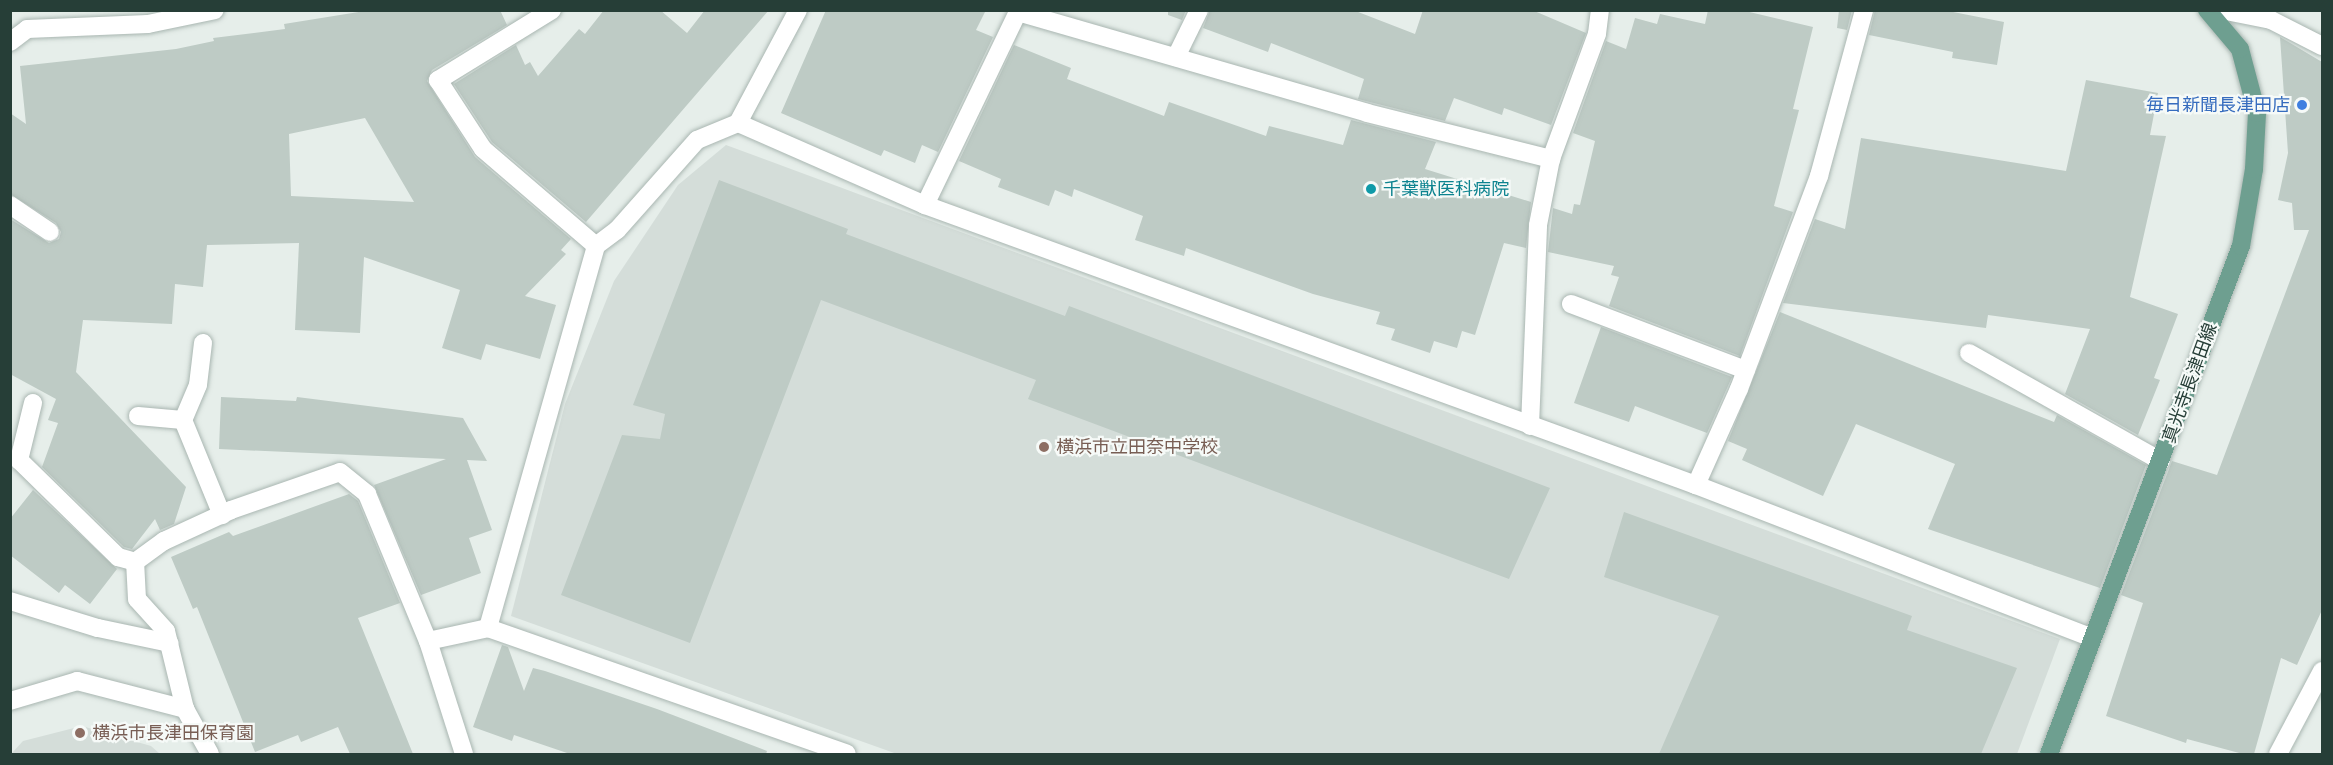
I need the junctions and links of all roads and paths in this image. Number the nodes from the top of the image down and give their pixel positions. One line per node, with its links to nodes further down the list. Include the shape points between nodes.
1 (215, 10): 9 (street, via 148,24 27,29)
2 (552, 10): 17 (street, via 438,80 483,149)
3 (798, 10): 12 (street)
4 (1199, 10): 11 (street)
5 (1600, 10): 13 (street, via 1596,34)
6 (1864, 10): 21 (street, via 1819,176)
7 (2207, 10): 26 (main road, 真光寺長津田線, via 2240,49 2257,113 2254,169 2241,246)
8 (2221, 10): 10 (street, via 2271,20)
9 (10, 42)
10 (2322, 46)
11 (1176, 57): 13 (street, via 1367,113); 15 (street, via 1127,47 1018,12)
12 (738, 123): 15 (street); 17 (street, via 697,140 617,230)
13 (1551, 159): 25 (street, via 1538,225)
14 (10, 205): 16 (street)
15 (926, 205): 25 (street)
16 (50, 232)
17 (596, 246): 31 (street)
18 (1571, 304): 21 (street)
19 (203, 342): 24 (street, via 198,385)
20 (1969, 353): 26 (street)
21 (1746, 370): 27 (street)
22 (33, 403): 29 (street, via 19,460 118,557)
23 (138, 416): 24 (street)
24 (183, 420): 28 (street)
25 (1530, 426): 27 (street)
26 (2162, 460): 32 (main road, 真光寺長津田線)
27 (1696, 485): 32 (street)
28 (222, 515): 29 (street, via 164,541); 33 (street, via 340,472 367,494)
29 (135, 562): 34 (street, via 137,599 166,631)
30 (10, 601): 34 (street, via 98,628)
31 (488, 628): 33 (street); 40 (street)
32 (2092, 638): 41 (main road, 真光寺長津田線)
33 (428, 641): 39 (street)
34 (169, 643): 37 (street)
35 (2322, 670): 42 (street)
36 (10, 701): 37 (street, via 77,681)
37 (185, 709): 38 (street)
38 (210, 754)
39 (464, 754)
40 (847, 754)
41 (2049, 754)
42 (2278, 754)

